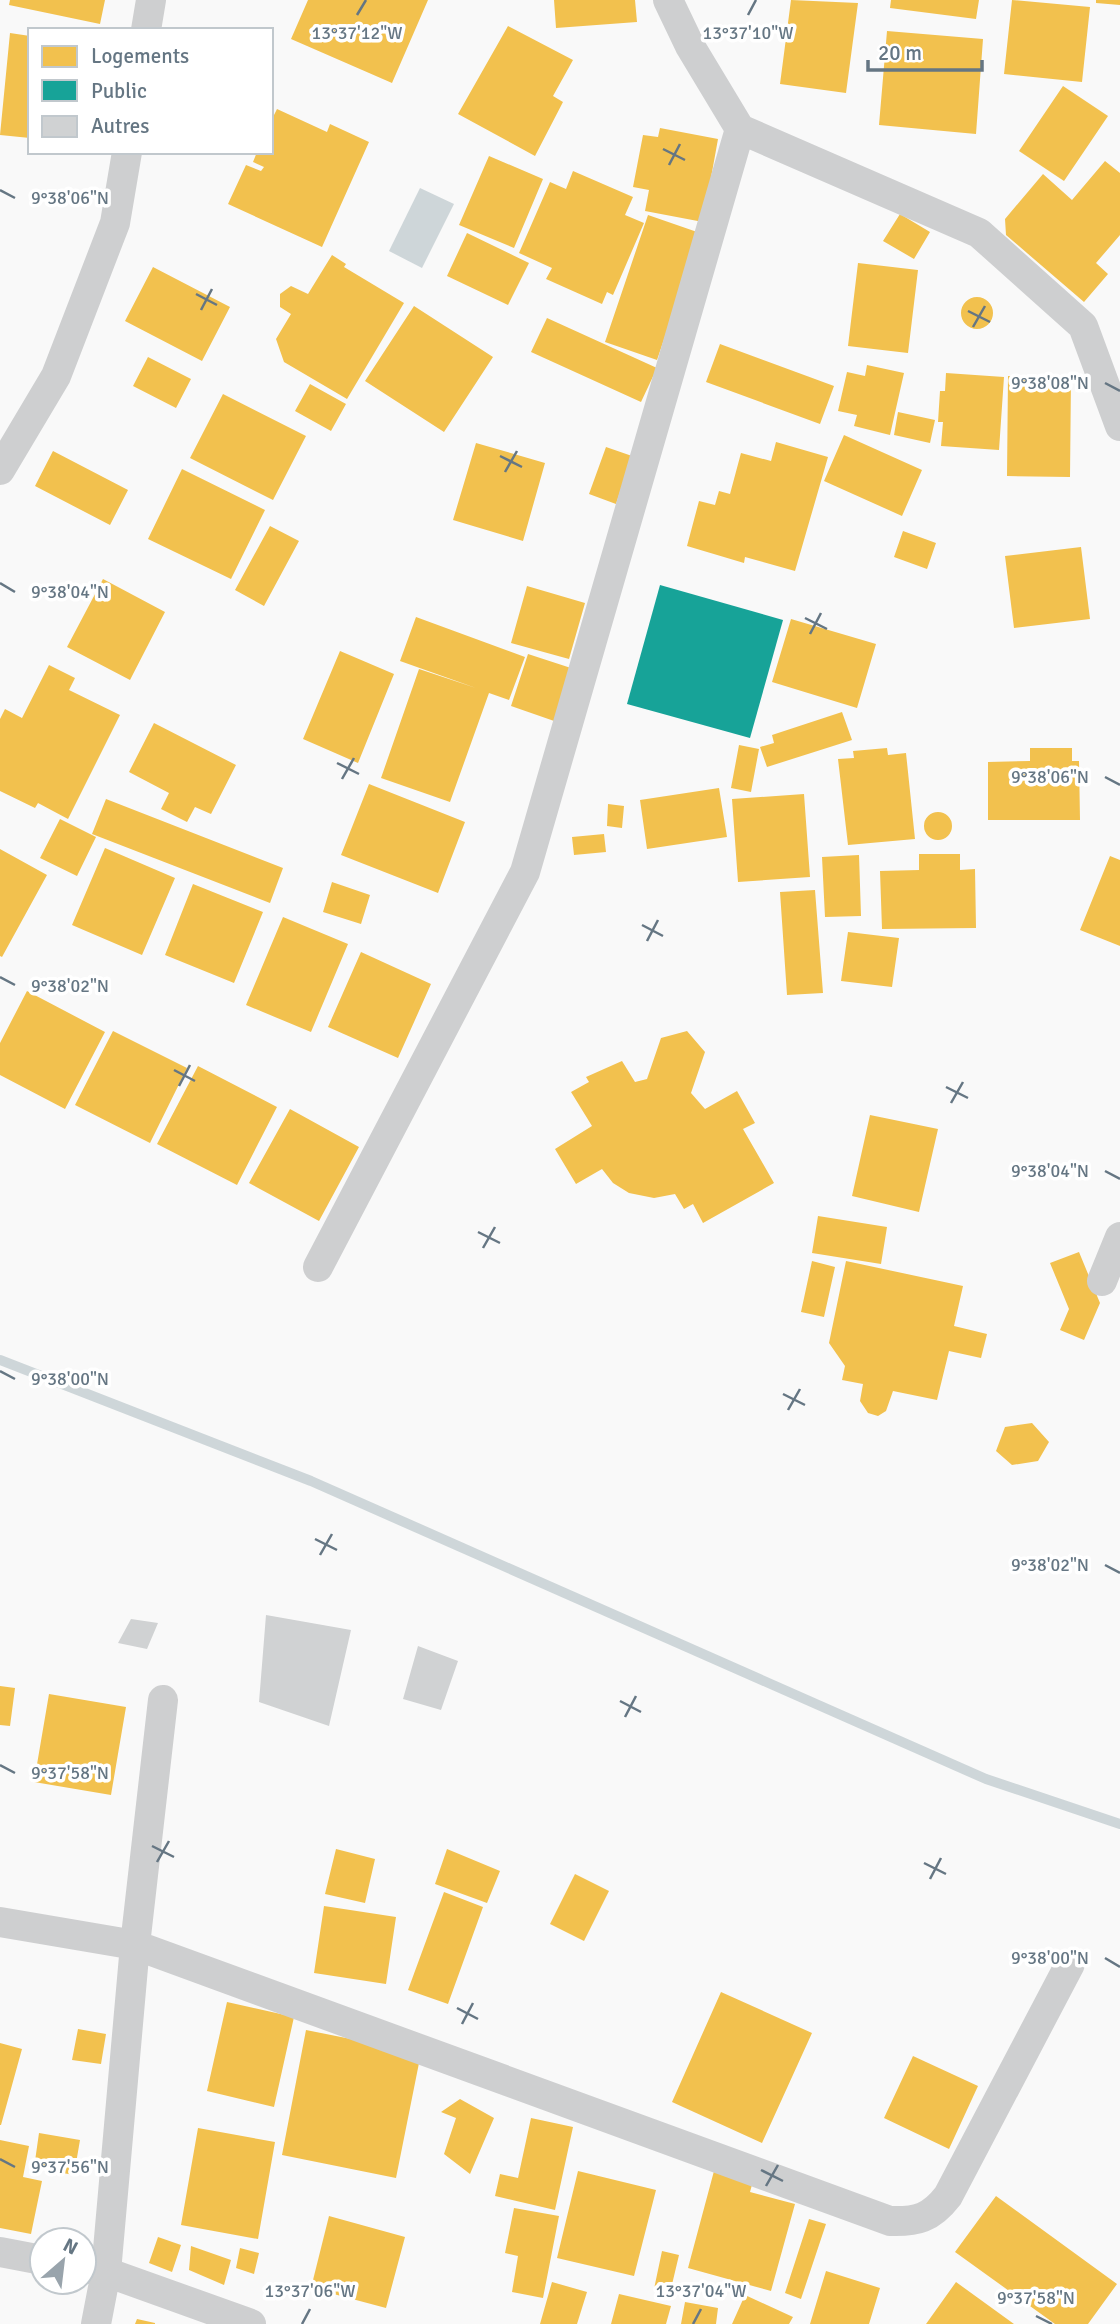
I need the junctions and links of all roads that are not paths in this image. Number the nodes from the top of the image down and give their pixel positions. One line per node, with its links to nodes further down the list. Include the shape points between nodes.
1 (151, 0): 3 (street)
2 (668, 0): 4 (street)
3 (146, 28)
4 (740, 129): 6 (street, via 979,233 1083,327); 9 (street, via 525,872)
5 (127, 154): 7 (street, via 115,223 56,376)
6 (1120, 426)
7 (0, 470)
8 (1120, 1237): 10 (street)
9 (317, 1266)
10 (1102, 1282)
11 (163, 1700): 13 (street)
12 (0, 1922): 13 (street)
13 (135, 1945): 14 (street, via 890,2221 915,2222 935,2212 948,2196); 15 (street)
14 (1070, 1964)
15 (98, 2246)
16 (0, 2252): 17 (street)
17 (28, 2257)
18 (98, 2271): 21 (street)
19 (95, 2296): 20 (street)
20 (96, 2324)
21 (251, 2324)

